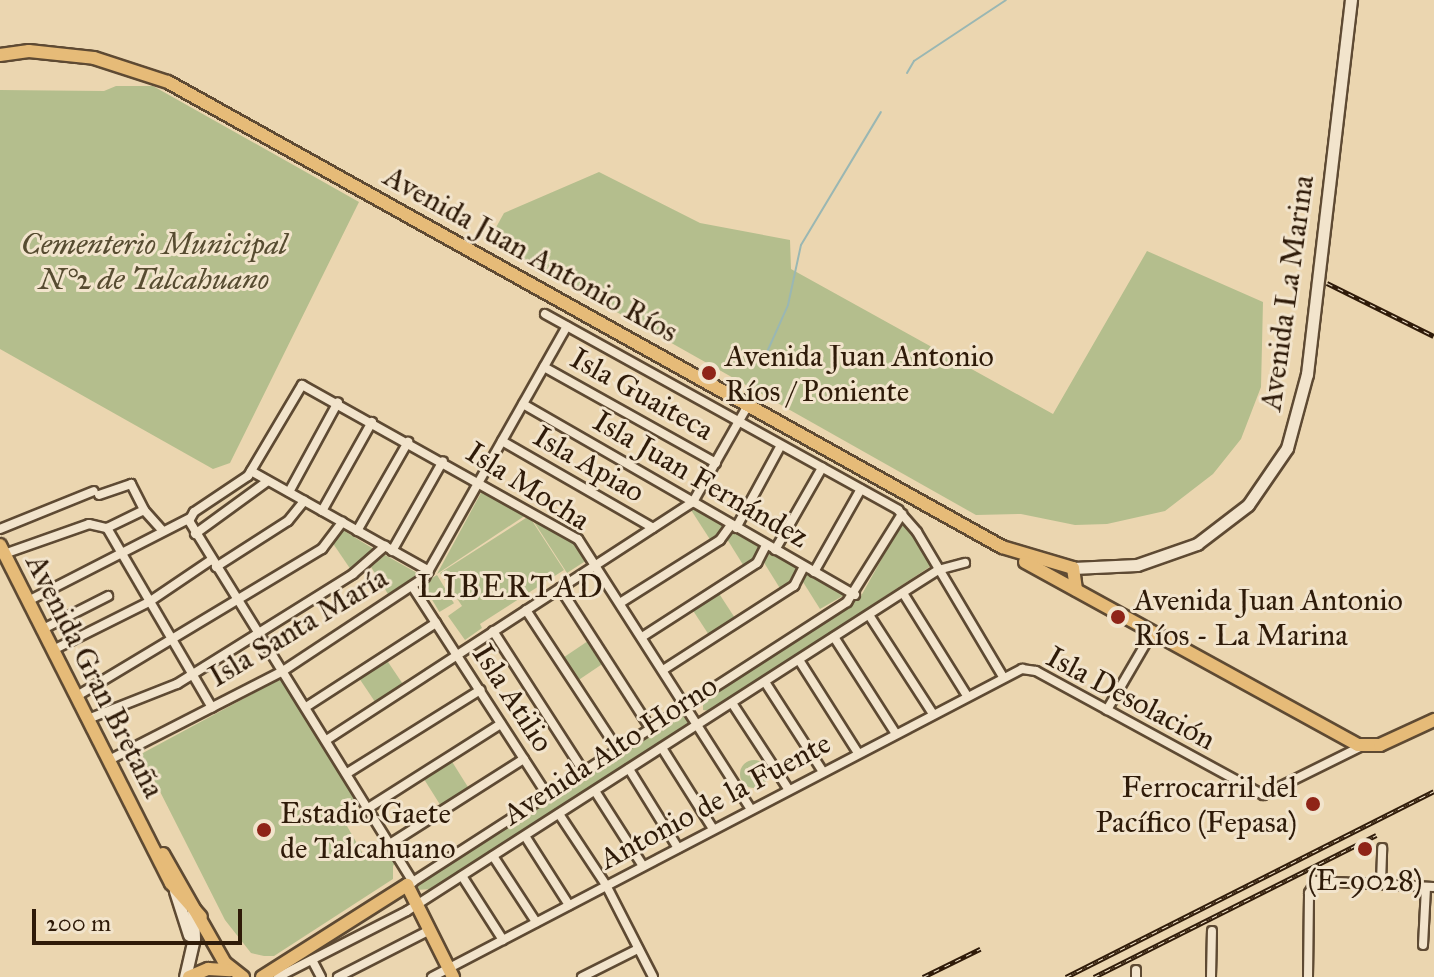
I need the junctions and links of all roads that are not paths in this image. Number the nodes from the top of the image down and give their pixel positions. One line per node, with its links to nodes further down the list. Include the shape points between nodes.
1 (1351, 0): 48 (main road, Avenida La Marina, via 1307,374 1287,448 1248,505 1197,544 1137,565)
2 (0, 55): 3 (main road, Avenida Juan Antonio Ríos, via 29,51)
3 (66, 56): 4 (main road, Avenida Juan Antonio Ríos); 10 (main road, Avenida Juan Antonio Ríos, via 121,63 179,88)
4 (0, 62)
5 (545, 314): 6 (street)
6 (567, 326): 7 (street, Isla Santa María); 12 (street)
7 (544, 367): 9 (street, Isla Santa María); 17 (street, Isla Guaiteca)
8 (338, 402): 11 (street, Isla Mocha); 19 (street, Isla Mocha, via 302,385); 23 (street)
9 (523, 404): 13 (street, Isla Santa María); 25 (street, Isla Juan Fernández)
10 (748, 405): 12 (street); 39 (main road, Avenida Juan Antonio Ríos)
11 (372, 422): 14 (street, Isla Mocha); 27 (street)
12 (739, 422): 15 (street); 17 (street)
13 (502, 441): 21 (street, Isla Santa María); 33 (street, Isla Apiao)
14 (408, 442): 16 (street, Isla Mocha); 36 (street)
15 (781, 445): 18 (street); 31 (street)
16 (443, 461): 21 (street, Isla Mocha); 40 (street)
17 (716, 463): 25 (street)
18 (822, 468): 22 (street); 42 (street)
19 (251, 471): 20 (street); 29 (street)
20 (268, 481): 23 (street); 37 (street)
21 (479, 482): 46 (street, Isla Mocha, via 573,534); 50 (street, Isla Santa María)
22 (861, 489): 28 (street); 51 (street)
23 (289, 492): 24 (street)
24 (304, 501): 27 (street); 45 (street, via 288,521)
25 (693, 502): 31 (street, Isla Juan Fernández); 33 (street)
26 (144, 510): 32 (street); 34 (street, via 130,484); 35 (street)
27 (322, 511): 30 (street)
28 (902, 514): 49 (street, Isla Desolación); 56 (street, Avenida Alto Horno)
29 (190, 518): 35 (street); 37 (street)
30 (342, 522): 36 (street); 59 (street, via 322,549)
31 (733, 526): 38 (street, Isla Juan Fernández); 61 (street, via 720,540)
32 (107, 528): 41 (street, via 89,524); 43 (street)
33 (653, 528): 46 (street)
34 (0, 529)
35 (163, 531): 43 (street)
36 (357, 531): 40 (street)
37 (195, 534): 45 (street)
38 (766, 545): 42 (street, Isla Juan Fernández); 69 (street, via 757,563)
39 (1002, 547): 48 (main road, Avenida La Marina); 54 (main road)
40 (389, 548): 50 (street); 68 (street)
41 (2, 549): 58 (main road, Avenida Gran Bretaña)
42 (775, 550): 47 (street, Isla Juan Fernández)
43 (121, 553): 58 (street); 60 (street)
44 (965, 563): 49 (street, Avenida Alto Horno)
45 (214, 564): 59 (street); 60 (street)
46 (596, 564): 53 (street); 61 (street, Isla Mocha)
47 (804, 566): 51 (street, Isla Juan Fernández); 76 (street, via 793,587)
48 (1073, 568): 54 (main road)
49 (938, 570): 55 (street, Avenida Alto Horno); 79 (street, Isla Desolación)
50 (429, 571): 52 (street, Isla Santa María)
51 (814, 572): 56 (street, Isla Juan Fernández)
52 (412, 586): 64 (street, Isla Atilio); 77 (street, Isla Santa María)
53 (560, 588): 62 (street); 94 (street)
54 (1076, 590): 67 (main road)
55 (903, 593): 63 (street, Avenida Alto Horno); 83 (street)
56 (855, 595): 85 (street, Avenida Alto Horno)
57 (108, 596): 65 (street)
58 (28, 601): 65 (main road, Avenida Gran Bretaña)
59 (238, 601): 68 (street); 71 (street)
60 (149, 602): 71 (street); 72 (street)
61 (620, 603): 69 (street, Isla Mocha)
62 (526, 610): 66 (street); 99 (street)
63 (869, 615): 70 (street, Avenida Alto Horno); 89 (street)
64 (436, 623): 73 (street, Isla Atilio); 86 (street)
65 (43, 629): 72 (main road, Avenida Gran Bretaña)
66 (493, 631): 73 (street); 105 (street)
67 (1153, 631): 88 (street); 97 (main road)
68 (259, 634): 77 (street); 78 (street)
69 (642, 637): 76 (street, Isla Mocha)
70 (834, 637): 74 (street, Avenida Alto Horno); 95 (street)
71 (173, 642): 78 (street); 82 (street)
72 (53, 650): 82 (main road, Avenida Gran Bretaña)
73 (457, 655): 81 (street, Isla Atilio); 96 (street)
74 (799, 660): 80 (street, Avenida Alto Horno); 100 (street)
75 (1022, 669): 79 (street, Antonio de la Fuente); 88 (street, Isla Desolación, via 1036,671)
76 (663, 670): 85 (street, Isla Mocha)
77 (283, 671): 86 (street); 87 (street, Isla Santa María)
78 (192, 674): 87 (street); 90 (street, via 149,699)
79 (1003, 677): 83 (street, Antonio de la Fuente)
80 (765, 682): 84 (street, Avenida Alto Horno); 106 (street)
81 (480, 690): 92 (street, Isla Atilio); 104 (street)
82 (77, 696): 90 (main road, Avenida Gran Bretaña)
83 (967, 696): 89 (street, Antonio de la Fuente)
84 (732, 703): 93 (street, Avenida Alto Horno); 107 (street)
85 (686, 706): 93 (street, Isla Mocha); 94 (street, Avenida Alto Horno)
86 (306, 707): 96 (street)
87 (212, 708): 102 (street, Isla Santa María)
88 (1107, 710): 97 (street, Isla Desolación, via 1259,794 1269,795)
89 (933, 714): 95 (street, Antonio de la Fuente)
90 (88, 719): 102 (main road, Avenida Gran Bretaña)
91 (1434, 720): 97 (main road, via 1380,745)
92 (501, 724): 101 (street, Isla Atilio); 110 (street)
93 (697, 725): 98 (street, Avenida Alto Horno); 111 (street, Isla Mocha)
94 (651, 729): 99 (street, Avenida Alto Horno)
95 (896, 734): 100 (street, Antonio de la Fuente)
96 (328, 739): 104 (street)
97 (1362, 746)
98 (662, 748): 103 (street, Avenida Alto Horno); 113 (street)
99 (618, 750): 105 (street, Avenida Alto Horno)
100 (858, 753): 106 (street, Antonio de la Fuente)
101 (524, 759): 109 (street, Isla Atilio); 116 (street)
102 (109, 760): 114 (main road, Avenida Gran Bretaña)
103 (629, 769): 108 (street, Avenida Alto Horno); 117 (street)
104 (349, 772): 110 (street)
105 (584, 772): 109 (street, Avenida Alto Horno)
106 (823, 772): 107 (street, Antonio de la Fuente)
107 (789, 790): 111 (street, Antonio de la Fuente)
108 (595, 791): 112 (street, Avenida Alto Horno); 120 (street)
109 (547, 795): 124 (street, Avenida Alto Horno)
110 (370, 807): 116 (street)
111 (751, 809): 113 (street, Antonio de la Fuente)
112 (559, 814): 115 (street, Avenida Alto Horno); 125 (street)
113 (713, 829): 117 (street, Antonio de la Fuente)
114 (144, 830): 122 (main road, Avenida Gran Bretaña); 126 (main road, Avenida Gran Bretaña)
115 (525, 836): 119 (street, Avenida Alto Horno); 129 (street)
116 (393, 842): 124 (street)
117 (678, 848): 120 (street, Antonio de la Fuente)
118 (1382, 848): 123 (street)
119 (493, 856): 121 (street, Avenida Alto Horno); 132 (street)
120 (643, 866): 125 (street, Antonio de la Fuente)
121 (462, 876): 128 (street, Avenida Alto Horno); 135 (street)
122 (171, 883): 130 (main road); 138 (main road, Avenida Gran Bretaña, via 187,920)
123 (1381, 883): 127 (street); 151 (street, via 1326,878 1313,883)
124 (410, 884): 128 (main road); 142 (main road, Avenida Alto Horno)
125 (606, 885): 129 (street, Antonio de la Fuente); 137 (street)
126 (185, 886): 130 (main road, Avenida Gran Bretaña); 131 (main road, Avenida Gran Bretaña)
127 (1430, 887): 136 (street)
128 (417, 905): 133 (main road); 139 (street, Avenida Alto Horno)
129 (569, 905): 132 (street, Antonio de la Fuente)
130 (192, 906): 131 (main road, Avenida Gran Bretaña); 138 (main road, Avenida Gran Bretaña)
131 (201, 917): 140 (main road, Avenida Gran Bretaña)
132 (536, 922): 135 (street, Antonio de la Fuente)
133 (430, 930): 141 (main road); 146 (street)
134 (1212, 931): 150 (street)
135 (503, 940): 141 (street, Antonio de la Fuente)
136 (1423, 945)
137 (638, 949): 148 (street); 149 (street)
138 (190, 956): 143 (main road, Avenida Gran Bretaña)
139 (312, 960): 142 (street, Avenida Alto Horno); 145 (street)
140 (230, 970): 143 (main road, via 208,969); 144 (main road)
141 (451, 973): 147 (street, Antonio de la Fuente)
142 (271, 976)
143 (187, 977)
144 (243, 977)
145 (321, 977)
146 (338, 977)
147 (432, 977)
148 (582, 977)
149 (653, 977)
150 (1211, 977)
151 (1308, 977)

